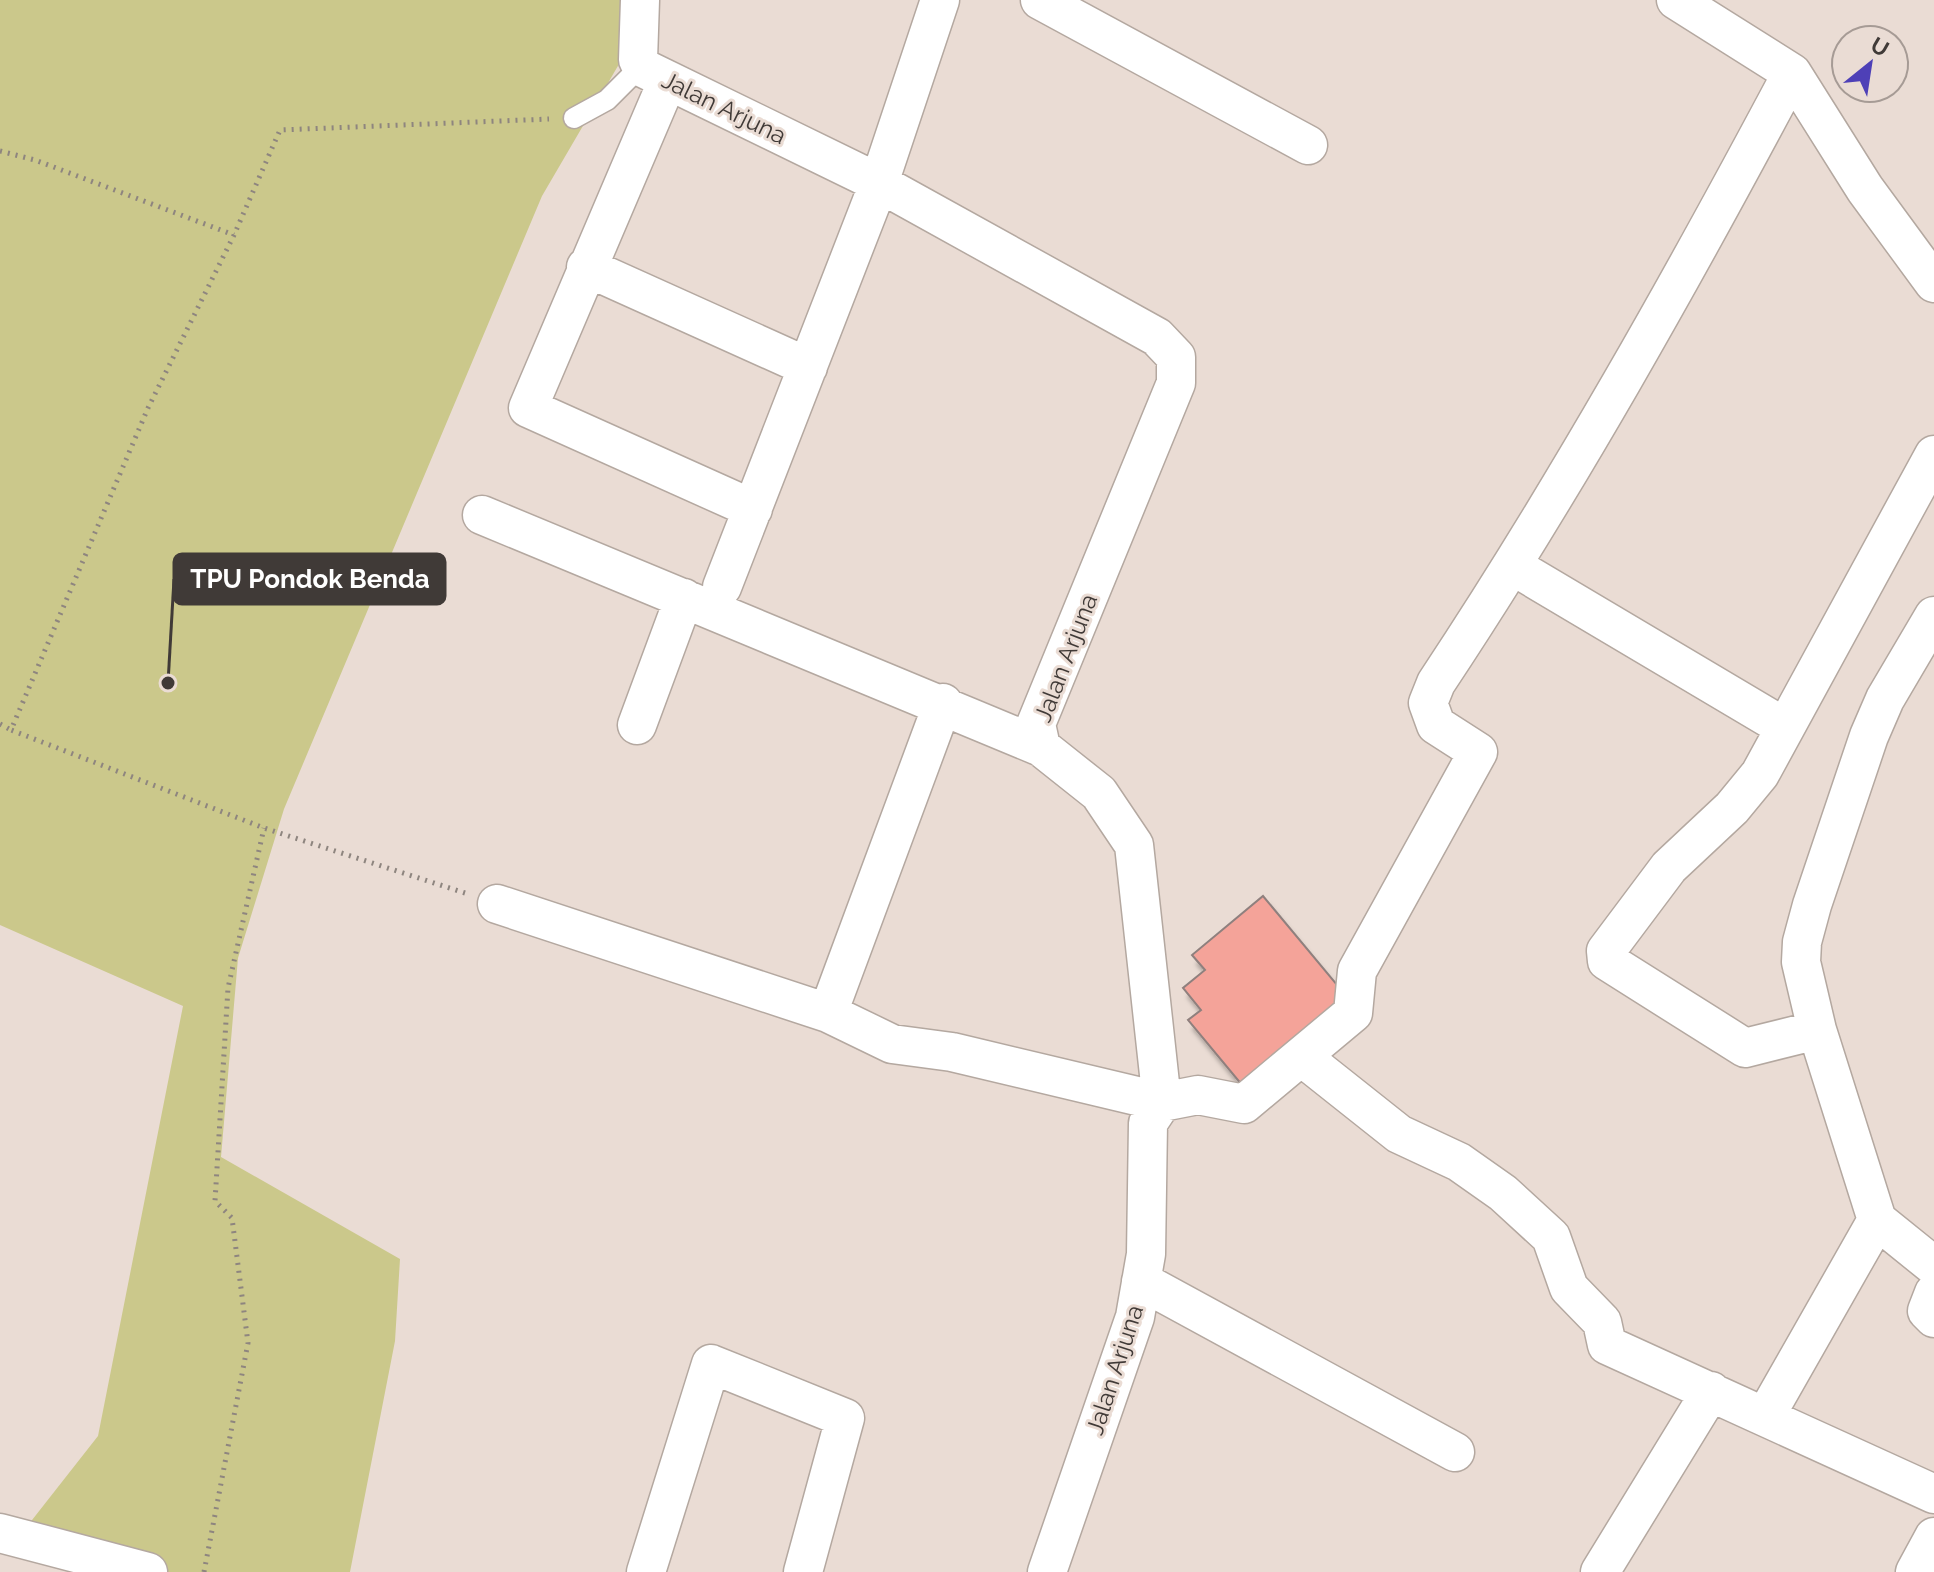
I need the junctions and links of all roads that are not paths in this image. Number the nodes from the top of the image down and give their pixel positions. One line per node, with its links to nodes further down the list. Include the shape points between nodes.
1 (640, 0): 6 (street, via 638,60)
2 (940, 0): 9 (street)
3 (1040, 0): 8 (street)
4 (1686, 2): 5 (street)
5 (1792, 73): 11 (street, via 1865,189); 16 (street, via 1718,214)
6 (654, 74): 7 (lane); 9 (street, Jalan Arjuna); 10 (street)
7 (574, 118)
8 (1308, 145)
9 (879, 183): 12 (street); 23 (street, Jalan Arjuna, via 1157,337 1176,357 1176,383 1036,724)
10 (586, 267): 12 (street); 14 (street, via 528,408)
11 (1934, 283)
12 (808, 367): 14 (street)
13 (1934, 455): 22 (street)
14 (753, 509): 17 (street)
15 (482, 515): 18 (street)
16 (1513, 566): 22 (street); 27 (street, via 1428,703 1436,725 1478,752 1357,971 1353,1013)
17 (722, 587)
18 (684, 598): 20 (street); 21 (street)
19 (1934, 616): 26 (street, via 1869,736 1812,905 1801,962)
20 (943, 703): 23 (street); 25 (street)
21 (637, 725)
22 (1784, 727): 26 (street, via 1750,788 1669,867 1606,955 1607,961 1745,1048)
23 (1041, 747): 28 (street, Jalan Arjuna, via 1099,793 1134,845)
24 (497, 904): 25 (street)
25 (828, 1013): 28 (street, via 892,1044 952,1052)
26 (1817, 1030): 29 (street)
27 (1302, 1057): 28 (street, via 1244,1104 1198,1095); 34 (street, via 1399,1134 1459,1162 1503,1193 1551,1237 1569,1288 1602,1322 1607,1345)
28 (1162, 1102): 31 (street, Jalan Arjuna, via 1148,1123)
29 (1877, 1220): 30 (street); 35 (street)
30 (1934, 1266)
31 (1141, 1281): 36 (street); 43 (street, Jalan Arjuna, via 1135,1317)
32 (1934, 1293): 33 (street, via 1927,1311)
33 (1934, 1318)
34 (1711, 1391): 35 (street); 44 (street)
35 (1766, 1415): 37 (street)
36 (1455, 1452)
37 (1934, 1494)
38 (0, 1533): 40 (street)
39 (1934, 1537): 45 (street)
40 (148, 1572)
41 (646, 1572): 42 (street, via 711,1364 845,1418)
42 (803, 1572)
43 (1047, 1572)
44 (1600, 1572)
45 (1915, 1572)

